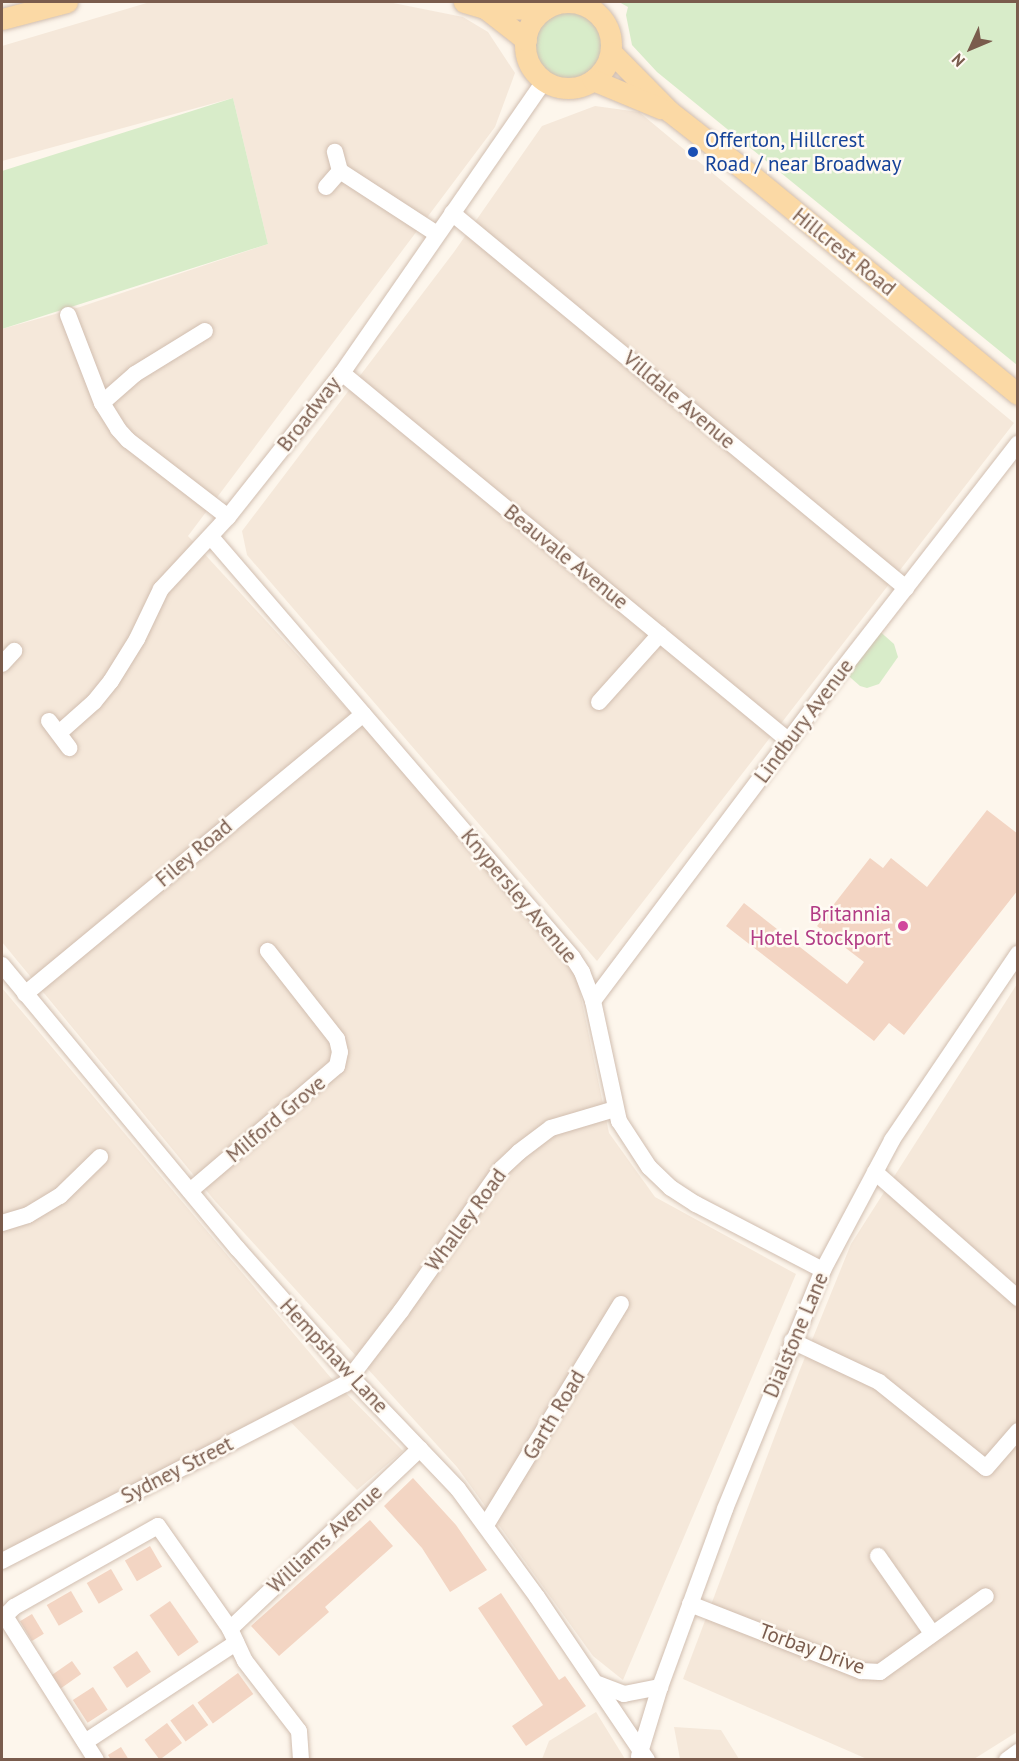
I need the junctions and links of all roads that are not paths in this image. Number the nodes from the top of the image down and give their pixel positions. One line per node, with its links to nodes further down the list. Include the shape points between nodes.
1 (67, 2): 5 (main road)
2 (464, 2): 3 (main road, Hillcrest Road)
3 (484, 8): 4 (main road, Hillcrest Road); 6 (main road, Hillcrest Road)
4 (545, 9): 6 (main road, via 532,23); 7 (main road, Hillcrest Road, via 561,3 587,7 606,26)
5 (2, 19)
6 (526, 40): 9 (main road, via 530,63)
7 (611, 52): 8 (main road, via 602,72); 10 (main road, Hillcrest Road)
8 (593, 80): 9 (main road, via 569,88); 10 (main road, Hillcrest Road)
9 (544, 81): 14 (street, Broadway)
10 (669, 111): 19 (main road, Hillcrest Road)
11 (335, 152): 12 (street)
12 (340, 171): 13 (street); 15 (street)
13 (326, 187)
14 (452, 213): 15 (street, Broadway); 24 (street, Villdale Avenue)
15 (437, 234): 18 (street, Broadway)
16 (68, 315): 20 (street)
17 (205, 332): 20 (street, via 135,374)
18 (342, 373): 22 (street, Broadway); 25 (street, Beauvale Avenue)
19 (1017, 394)
20 (102, 403): 22 (street, via 128,440)
21 (1017, 444): 24 (street, Lindbury Avenue)
22 (228, 517): 23 (street, Broadway)
23 (211, 537): 29 (street, Knypersley Avenue); 31 (street, Broadway, via 162,589 137,639 94,702 54,727)
24 (906, 588): 30 (street, Lindbury Avenue)
25 (660, 634): 28 (street); 30 (street, Beauvale Avenue)
26 (14, 651): 27 (street)
27 (2, 664)
28 (599, 702)
29 (363, 714): 35 (street, Filey Road); 36 (street, Knypersley Avenue, via 555,935 582,972)
30 (789, 741): 36 (street, Lindbury Avenue)
31 (69, 748)
32 (268, 951): 40 (street, Milford Grove, via 337,1039 337,1066)
33 (1017, 954): 39 (street, Dialstone Lane, via 892,1140)
34 (2, 965): 35 (street, Hempshaw Lane)
35 (25, 994): 40 (street, Hempshaw Lane)
36 (593, 1001): 37 (street, Knypersley Avenue)
37 (615, 1108): 42 (street, Knypersley Avenue, via 634,1146 671,1188); 46 (street, Whalley Road, via 551,1128 501,1169)
38 (100, 1157): 41 (street, via 60,1196 28,1215)
39 (875, 1172): 42 (street, Dialstone Lane); 43 (street)
40 (189, 1191): 46 (street, Hempshaw Lane)
41 (2, 1223)
42 (822, 1270): 45 (street, Dialstone Lane)
43 (1017, 1298)
44 (621, 1304): 49 (street, Garth Road)
45 (792, 1341): 47 (street, via 879,1382 986,1468); 53 (street, Dialstone Lane)
46 (352, 1378): 48 (street, Hempshaw Lane); 51 (street, Sydney Street)
47 (1017, 1431)
48 (420, 1449): 49 (street, Hempshaw Lane); 55 (street, Williams Avenue)
49 (486, 1525): 56 (street, Hempshaw Lane)
50 (878, 1556): 54 (street)
51 (2, 1561)
52 (986, 1596): 54 (street, Torbay Drive)
53 (690, 1604): 54 (street, Torbay Drive, via 861,1671 880,1672); 57 (street, Dialstone Lane)
54 (932, 1634)
55 (233, 1636): 58 (street, Williams Avenue); 58 (street, via 158,1526 14,1607 5,1616 8,1624); 62 (street, via 244,1661 299,1731)
56 (598, 1684): 57 (street, via 624,1694); 60 (street, Hempshaw Lane)
57 (660, 1687): 60 (street, Dialstone Lane)
58 (85, 1742): 61 (street)
59 (1017, 1752): 63 (street)
60 (642, 1756)
61 (96, 1760)
62 (301, 1760)
63 (1007, 1760)

